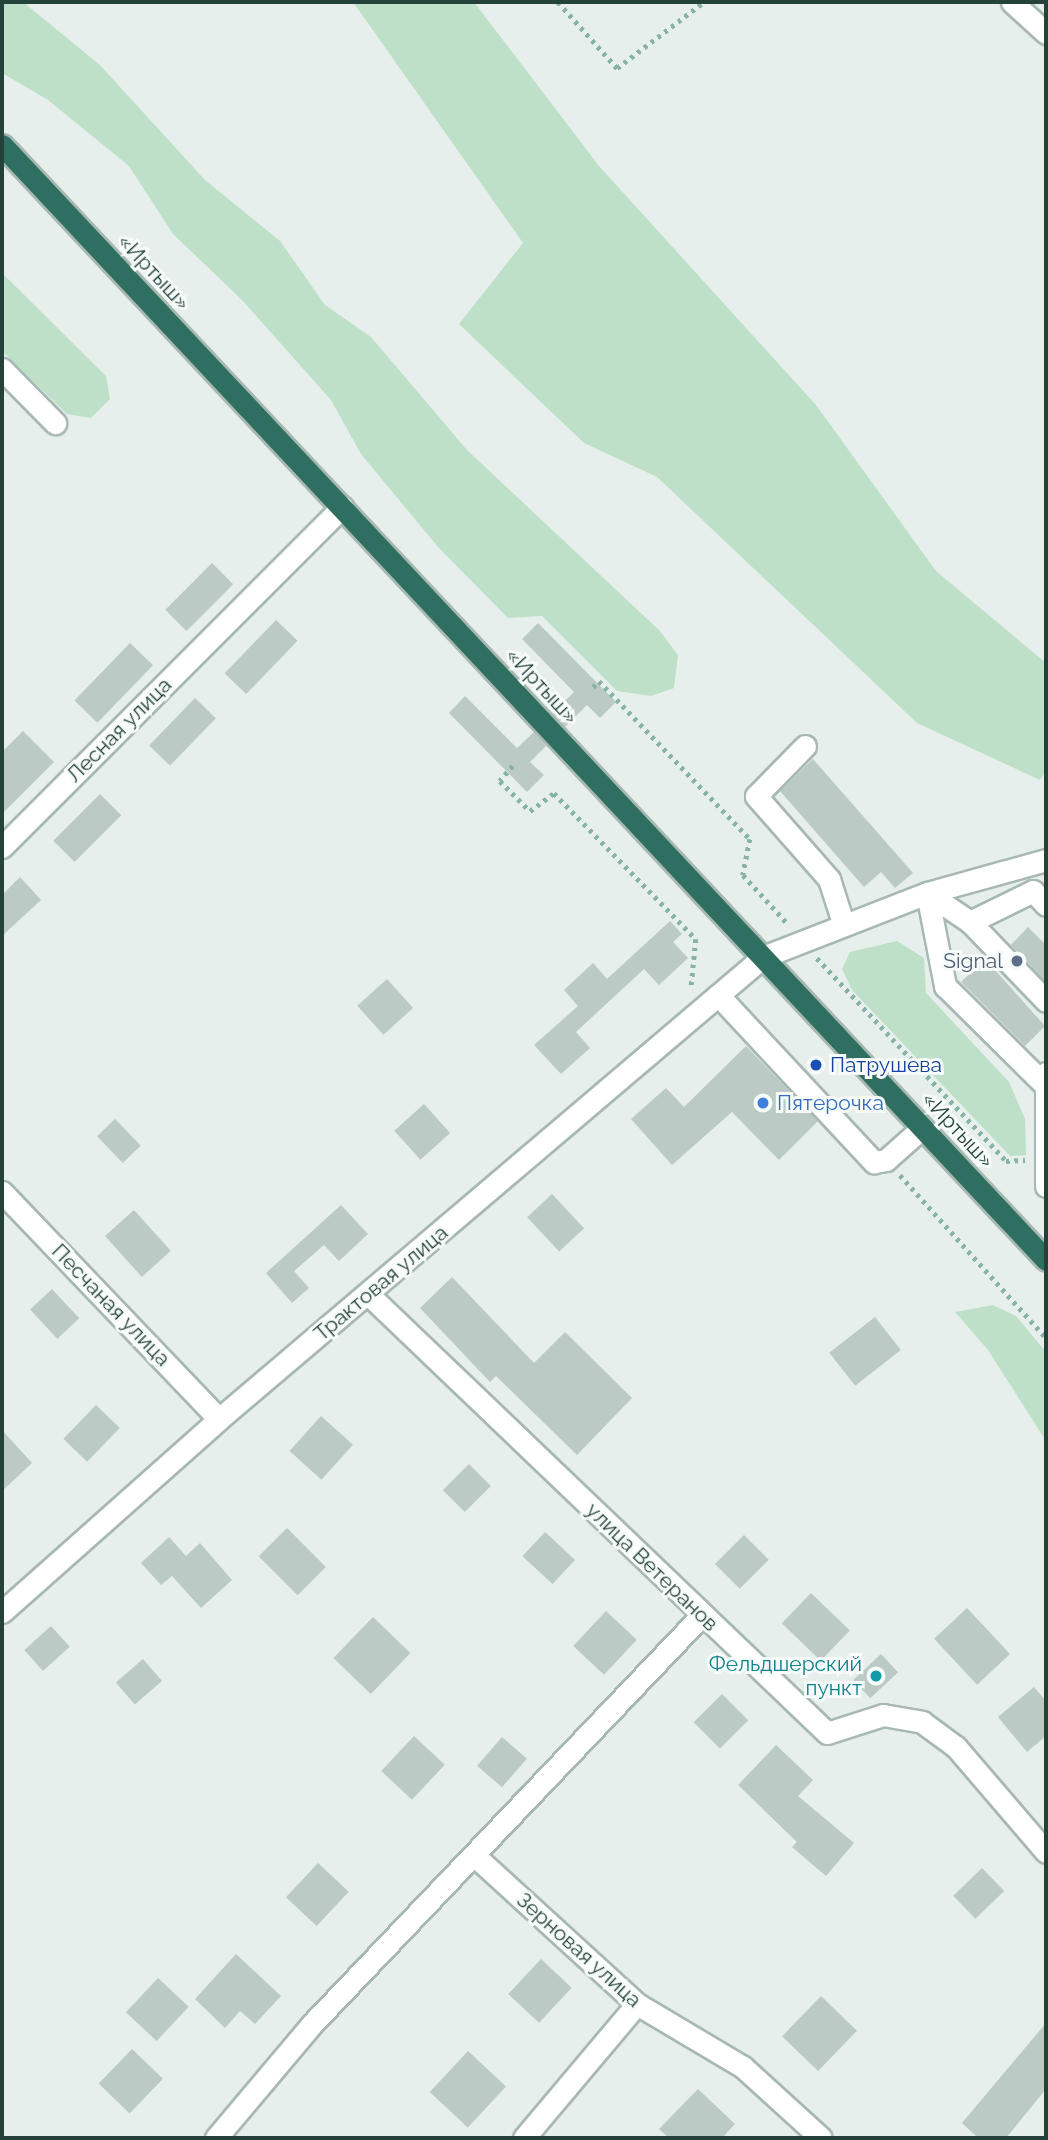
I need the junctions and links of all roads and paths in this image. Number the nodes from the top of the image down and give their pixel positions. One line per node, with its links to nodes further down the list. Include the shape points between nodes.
1 (558, 2): 2 (path, via 617,68)
2 (704, 2)
3 (1012, 2): 4 (street)
4 (1046, 33)
5 (2, 145): 8 (highway, «Иртыш»)
6 (2, 369): 7 (street)
7 (55, 423)
8 (342, 507): 10 (street, Лесная улица); 16 (highway, «Иртыш»)
9 (805, 746): 15 (street, via 756,796 829,879)
10 (2, 847)
11 (1046, 860): 12 (street, Трактовая улица)
12 (928, 893): 14 (street); 15 (street, Трактовая улица); 19 (street, via 945,986)
13 (1046, 905): 14 (street, via 1033,891)
14 (970, 922): 18 (street)
15 (843, 923): 16 (street, Трактовая улица)
16 (763, 957): 17 (street, Трактовая улица); 20 (highway, «Иртыш»)
17 (718, 995): 20 (street, via 874,1162 886,1160); 24 (street, Трактовая улица)
18 (1046, 1001)
19 (1046, 1076): 21 (street)
20 (922, 1128): 23 (highway, «Иртыш»)
21 (1046, 1186)
22 (2, 1192): 25 (street, Песчаная улица)
23 (1046, 1260)
24 (368, 1294): 25 (street, Трактовая улица); 27 (street, улица Ветеранов)
25 (219, 1419): 26 (street, Трактовая улица)
26 (2, 1612)
27 (702, 1615): 28 (street, улица Ветеранов, via 827,1733 883,1715 922,1722 956,1747); 29 (street)
28 (1046, 1852)
29 (475, 1856): 30 (street, Зерновая улица); 31 (street, via 312,2024)
30 (636, 2004): 32 (street); 33 (street, Зерновая улица, via 743,2067)
31 (216, 2138)
32 (524, 2138)
33 (821, 2138)

